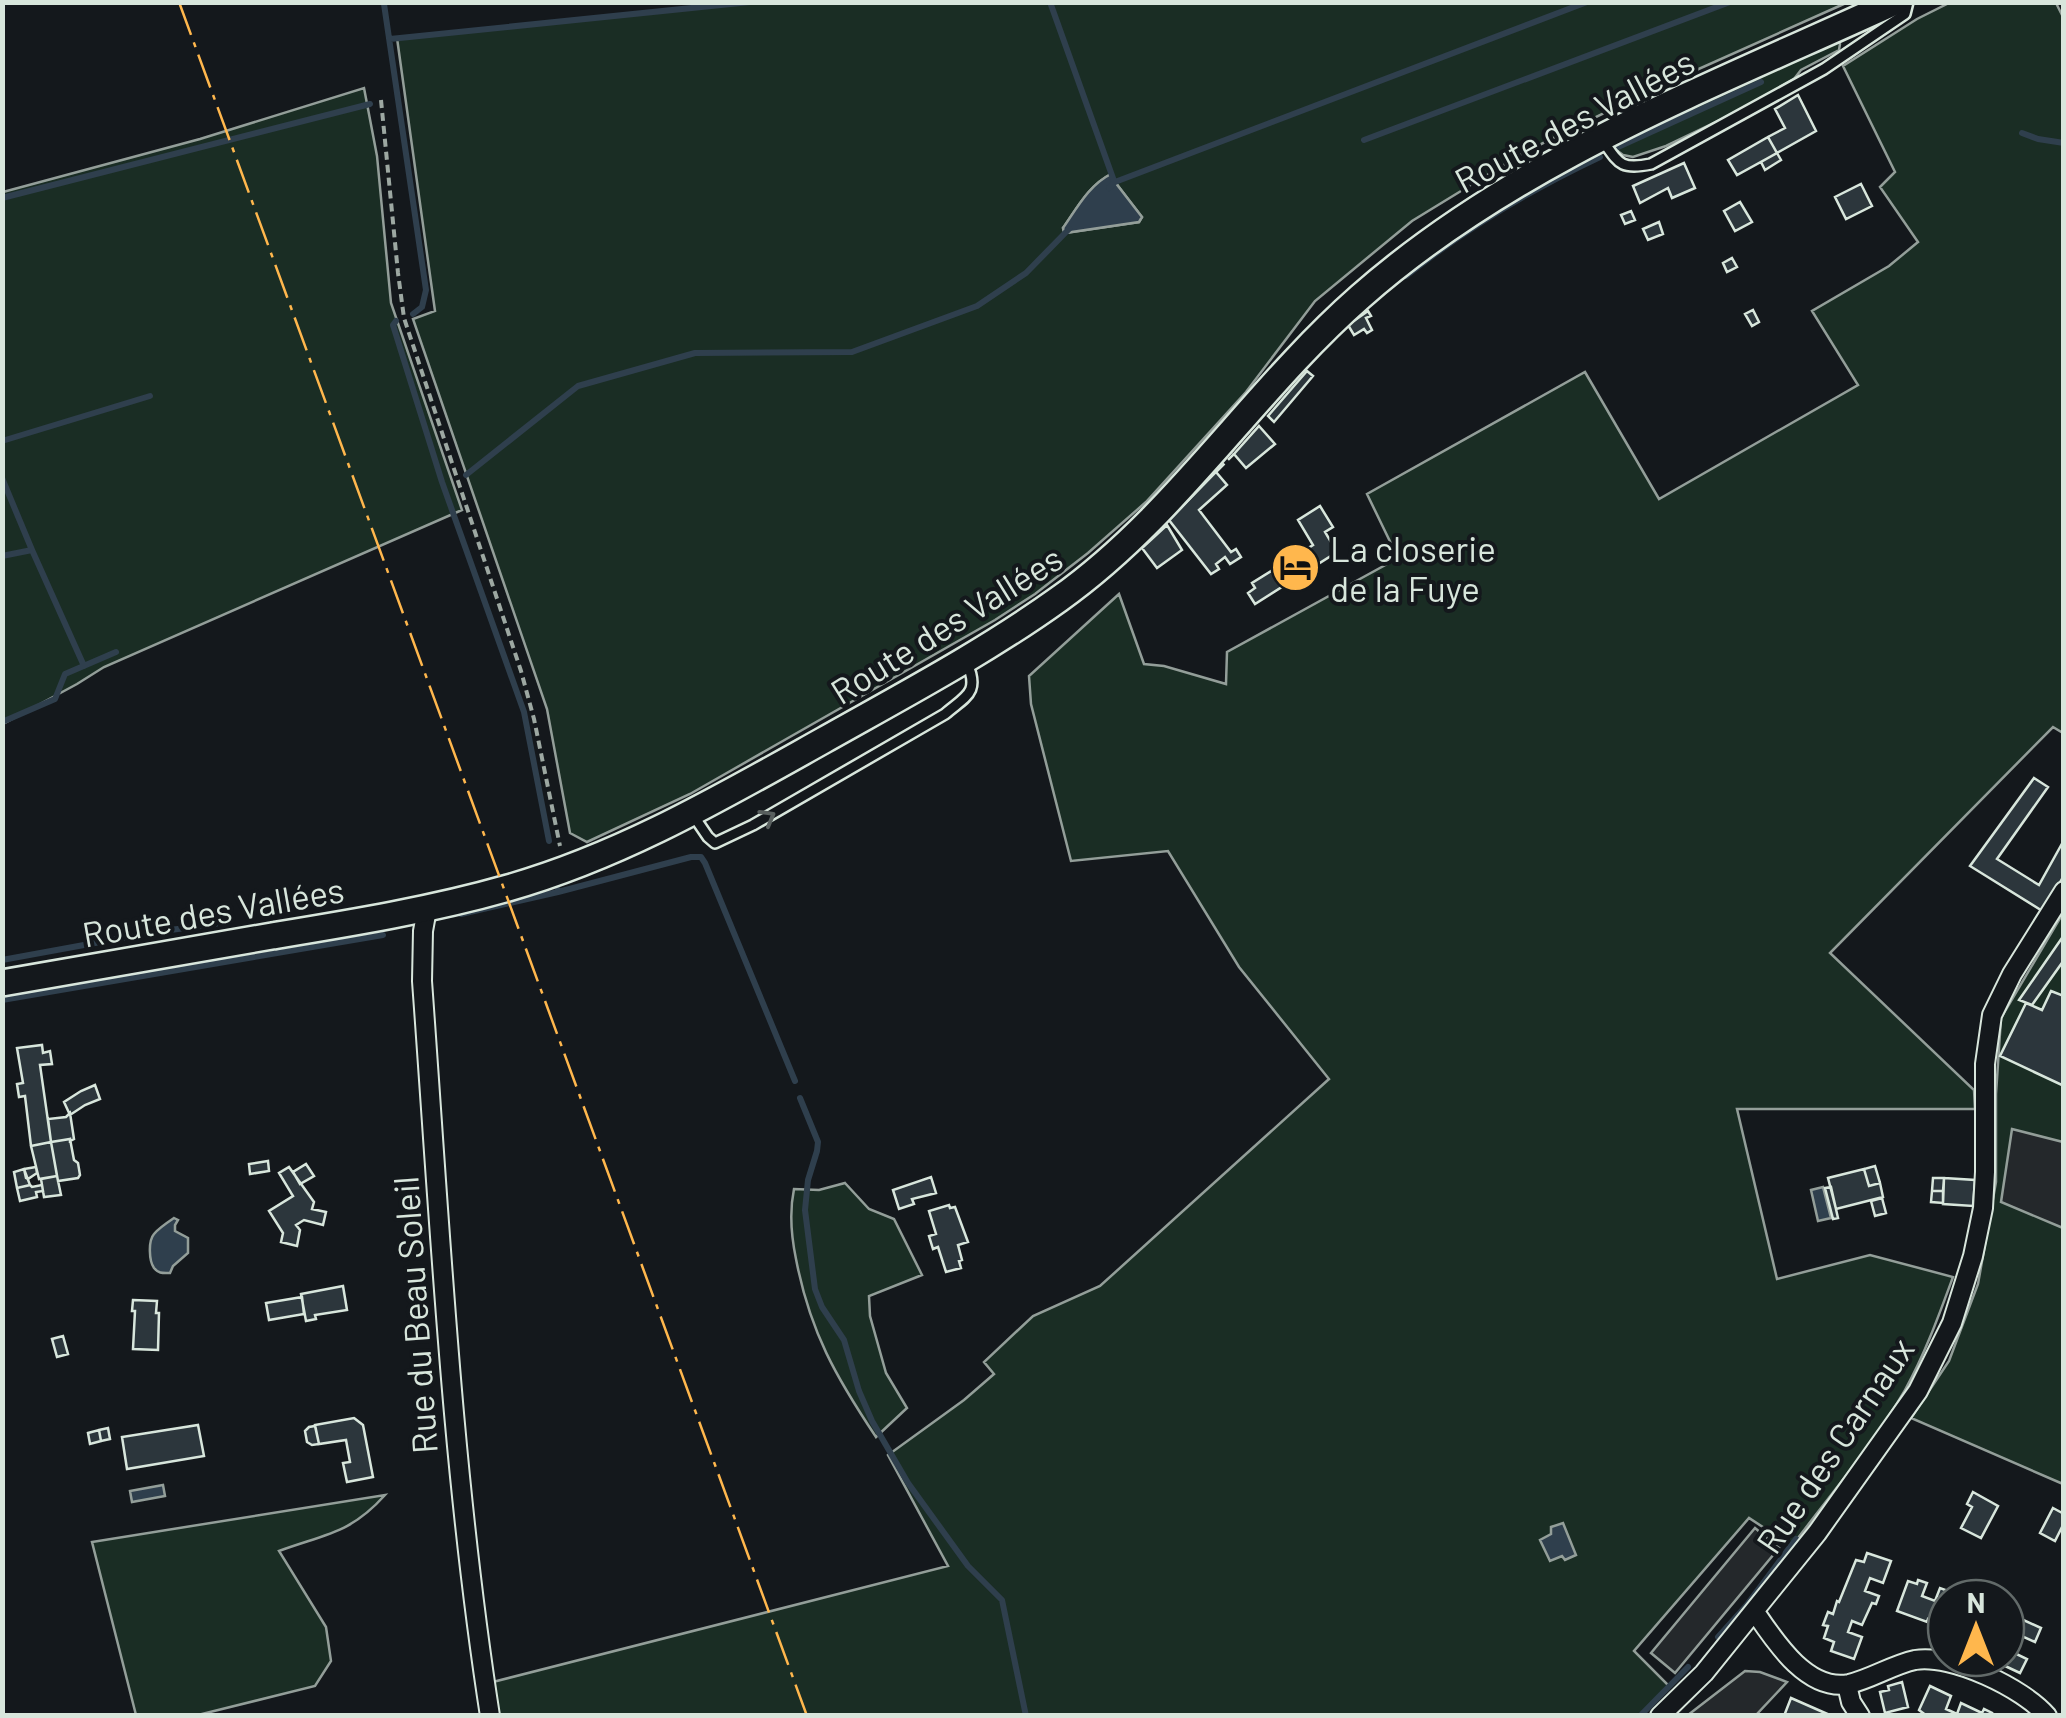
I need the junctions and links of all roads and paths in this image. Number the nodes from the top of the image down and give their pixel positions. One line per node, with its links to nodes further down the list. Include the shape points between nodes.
1 (1895, 2): 4 (main road, Route des Vallées)
2 (1908, 2): 4 (lane, via 1905,14 1824,70 1650,164 1622,166)
3 (381, 100): 7 (path, via 404,318 522,672)
4 (1602, 138): 5 (main road, Route des Vallées, via 1472,211 1389,272 1332,323 1110,560)
5 (965, 659): 6 (main road, Route des Vallées); 6 (lane, one-way to 5, via 716,843 753,825 945,714 972,691)
6 (691, 812): 7 (main road, Route des Vallées)
7 (565, 870): 9 (main road, Route des Vallées)
8 (2064, 891): 11 (street, Rue des Carnaux, via 1992,1015 1982,1208 1952,1324 1918,1391)
9 (427, 908): 10 (main road, Route des Vallées); 13 (street, Rue du Beau Soleil, via 422,981 452,1400)
10 (2, 983)
11 (1755, 1612): 12 (street, via 1795,1663 1821,1679); 14 (street, Rue des Carnaux)
12 (1847, 1684): 15 (street); 16 (street, via 1902,1663 1931,1660 1996,1681)
13 (490, 1716)
14 (1660, 1716)
15 (1860, 1716)
16 (2048, 1716)

